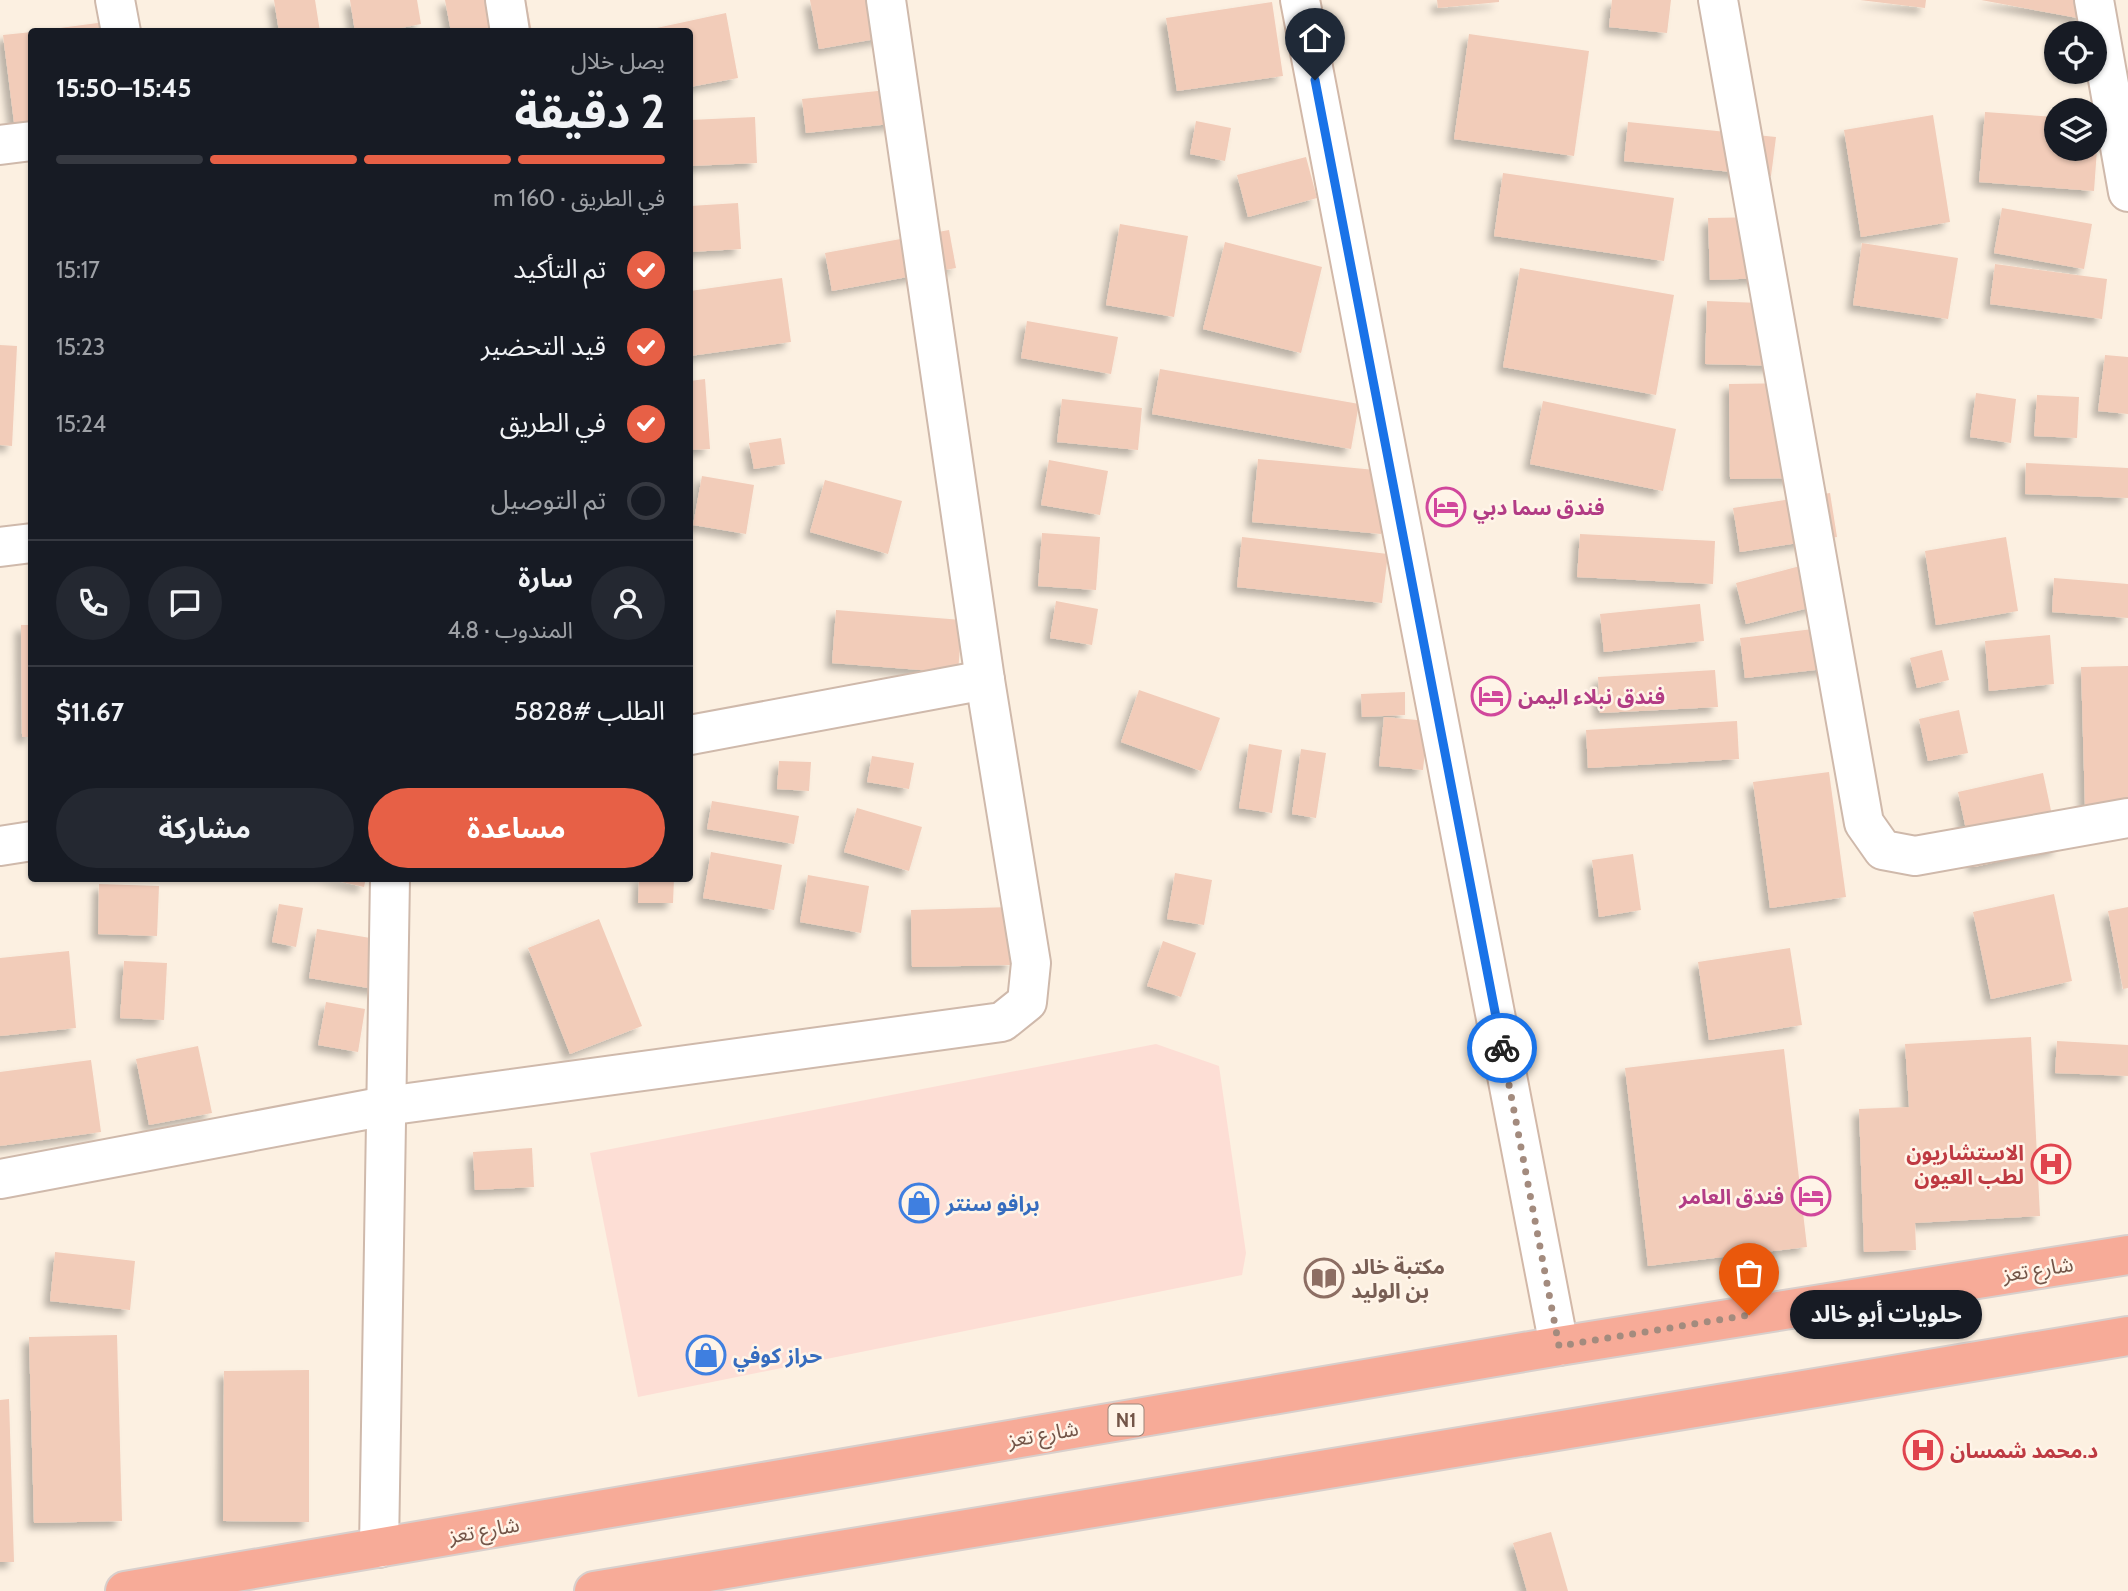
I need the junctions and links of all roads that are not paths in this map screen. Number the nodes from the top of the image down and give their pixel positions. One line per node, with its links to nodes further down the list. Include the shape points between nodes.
1 (115, 0): 7 (street)
2 (505, 0): 8 (street)
3 (886, 0): 14 (street)
4 (1300, 0): 24 (street)
5 (1718, 0): 16 (street, via 1864,823 1883,850 1915,856)
6 (2094, 0): 11 (street)
7 (120, 28)
8 (509, 28)
9 (28, 142): 10 (street)
10 (0, 145)
11 (2128, 192)
12 (28, 543): 13 (street)
13 (0, 547)
14 (985, 680): 15 (street); 20 (street, via 1031,963 1027,1002 1002,1022)
15 (693, 734)
16 (2128, 818)
17 (28, 842): 18 (street)
18 (0, 846)
19 (390, 882): 20 (street)
20 (386, 1106): 21 (street); 25 (street)
21 (0, 1180)
22 (2128, 1255): 24 (highway, شارع تعز / N1)
23 (2128, 1336): 27 (highway)
24 (1559, 1346): 25 (highway, شارع تعز / N1)
25 (379, 1548): 26 (highway, شارع تعز / N1)
26 (125, 1591)
27 (594, 1591)

